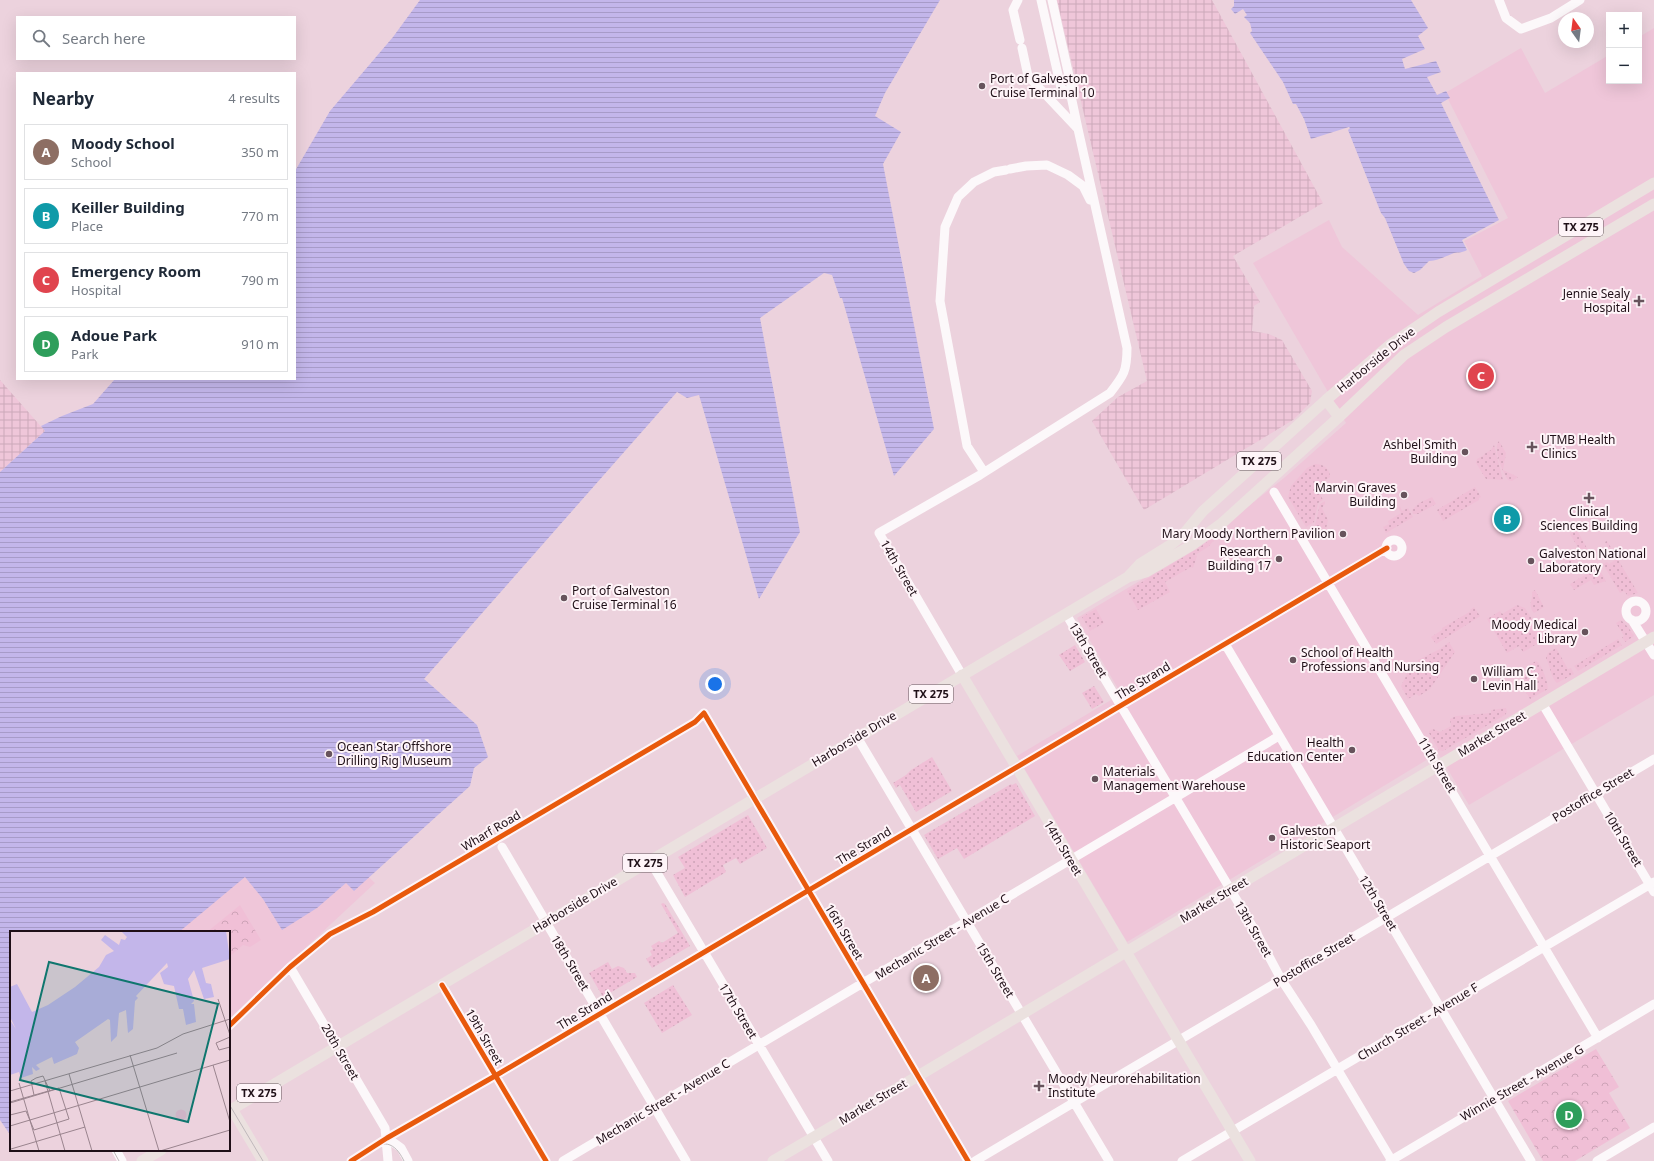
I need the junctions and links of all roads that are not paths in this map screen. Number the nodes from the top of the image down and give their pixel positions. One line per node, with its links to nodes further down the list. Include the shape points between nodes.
1 (1018, 0): 7 (street, via 1013,10 1028,76)
2 (1041, 0): 6 (street, via 1061,88)
3 (1052, 0): 6 (street, via 1071,84)
4 (1499, 0): 5 (street, via 1506,18 1521,29 1551,18)
5 (1580, 0)
6 (1071, 96): 7 (street)
7 (1078, 129): 10 (street)
8 (1654, 182): 11 (main road, Harborside Drive / TX 275)
9 (1654, 204): 12 (main road, Harborside Drive / TX 275)
10 (1096, 211): 19 (street, via 1127,348 1127,365 1121,380 1110,393); 19 (street, via 1083,186 1068,174 1046,165 1026,166 994,172 974,182 958,197 945,227 940,301 967,446)
11 (1594, 219): 12 (main road); 13 (main road, Harborside Drive / TX 275)
12 (1603, 235): 14 (main road, Harborside Drive / TX 275)
13 (1482, 286): 14 (main road); 15 (main road, Harborside Drive / TX 275)
14 (1492, 301): 16 (main road, Harborside Drive / TX 275, via 1446,327)
15 (1392, 344): 16 (main road); 17 (main road, Harborside Drive / TX 275)
16 (1404, 356): 18 (main road, Harborside Drive / TX 275)
17 (1326, 400): 18 (main road); 22 (main road, Harborside Drive / TX 275, via 1203,511 1182,536 1140,564)
18 (1339, 417): 22 (main road, Harborside Drive / TX 275, via 1221,524 1192,545 1146,572)
19 (984, 472): 30 (street, 14th Street, via 879,534)
20 (1274, 492): 23 (street, 11th Street)
21 (1387, 548): 23 (street, The Strand)
22 (1128, 577): 24 (main road, Harborside Drive / TX 275)
23 (1329, 583): 28 (street, The Strand); 37 (street, 11th Street)
24 (1066, 614): 30 (main road, Harborside Drive / TX 275); 32 (street, 13th Street)
25 (1641, 618): 26 (street); 26 (street, via 1646,607 1635,601 1629,604 1626,610 1627,616); 27 (street)
26 (1632, 620): 27 (street)
27 (1650, 640): 29 (street); 31 (main road, Market Street)
28 (1225, 644): 32 (street, The Strand); 34 (street, 12th Street)
29 (1654, 655)
30 (962, 675): 35 (main road, Harborside Drive / TX 275); 38 (main road, 14th Street)
31 (1542, 703): 37 (main road, Market Street); 39 (street, 10th Street)
32 (1121, 706): 38 (street, The Strand); 41 (street, 13th Street)
33 (704, 713): 40 (street, 16th Street); 57 (street, Wharf Road, via 695,722 373,912 330,934)
34 (1279, 736): 41 (street, Mechanic Street - Avenue C); 42 (street, 12th Street)
35 (857, 737): 40 (main road, Harborside Drive / TX 275); 43 (street, 15th Street)
36 (1654, 759): 39 (street, Postoffice Street)
37 (1437, 766): 42 (main road, Market Street); 45 (street, 11th Street)
38 (1016, 768): 43 (street, The Strand); 46 (main road, 14th Street)
39 (1596, 794): 45 (street, Postoffice Street); 48 (street, 10th Street)
40 (754, 798): 47 (main road, Harborside Drive / TX 275); 50 (street, 16th Street)
41 (1176, 798): 46 (street, Mechanic Street - Avenue C); 49 (street, 13th Street)
42 (1334, 829): 49 (main road, Market Street); 51 (street, 12th Street)
43 (912, 830): 50 (street, The Strand); 53 (street, 15th Street)
44 (502, 847): 52 (street, 18th Street)
45 (1491, 856): 51 (street, Postoffice Street); 54 (street, 11th Street)
46 (1070, 860): 53 (street, Mechanic Street - Avenue C); 56 (main road, 14th Street)
47 (650, 861): 52 (main road, Harborside Drive / TX 275); 55 (street, 17th Street)
48 (1653, 886): 54 (street, Church Street - Avenue F)
49 (1231, 890): 56 (main road, Market Street); 58 (street, 13th Street)
50 (808, 891): 55 (street, The Strand); 59 (street, 16th Street)
51 (1387, 917): 58 (street, Postoffice Street); 62 (street, 12th Street)
52 (546, 922): 60 (main road, Harborside Drive / TX 275); 63 (street, 18th Street)
53 (966, 922): 59 (street, Mechanic Street - Avenue C); 64 (street, 15th Street)
54 (1544, 947): 62 (street, Church Street - Avenue F); 66 (street, 11th Street)
55 (704, 953): 63 (street, The Strand); 68 (street, 17th Street)
56 (1126, 953): 64 (main road, Market Street); 67 (main road, 14th Street)
57 (290, 967): 65 (street, Wharf Road); 69 (street, 20th Street)
58 (1281, 979): 67 (street, Postoffice Street); 70 (street, 13th Street)
59 (863, 984): 68 (street, Mechanic Street - Avenue C); 72 (street, 16th Street)
60 (442, 985): 69 (main road, Harborside Drive / TX 275); 71 (street, 19th Street)
61 (1654, 1004): 66 (street, Winnie Street - Avenue G)
62 (1441, 1009): 70 (street, Church Street - Avenue F); 73 (street, 12th Street)
63 (600, 1014): 71 (street, The Strand); 75 (street, 18th Street)
64 (1021, 1015): 72 (main road, Market Street); 74 (street, 15th Street)
65 (230, 1025)
66 (1598, 1038): 73 (street, Winnie Street - Avenue G)
67 (1179, 1041): 74 (street, Postoffice Street); 78 (main road, 14th Street)
68 (759, 1046): 75 (street, Mechanic Street - Avenue C); 79 (street, 17th Street)
69 (336, 1047): 76 (main road, Harborside Drive / TX 275); 80 (street, 20th Street, via 385,1128)
70 (1338, 1070): 78 (street, Church Street - Avenue F); 99 (street, 13th Street)
71 (495, 1076): 80 (street, The Strand); 89 (street, 19th Street)
72 (918, 1076): 79 (main road, Market Street); 94 (street, 16th Street)
73 (1494, 1099): 99 (street, Winnie Street - Avenue G); 100 (street, 12th Street)
74 (1075, 1103): 95 (street, Postoffice Street); 96 (street, 15th Street)
75 (655, 1107): 90 (street, Mechanic Street - Avenue C); 91 (street, 18th Street)
76 (230, 1108): 85 (main road)
77 (1654, 1129): 101 (street)
78 (1232, 1132): 97 (street, Church Street - Avenue F); 98 (main road, 14th Street)
79 (814, 1137): 92 (main road, Market Street); 93 (street, 17th Street)
80 (387, 1138): 86 (street, The Strand); 87 (street, 20th Street); 88 (street, 20th Street, via 401,1148)
81 (117, 1151): 83 (street)
82 (159, 1151): 84 (main road)
83 (122, 1161)
84 (142, 1161)
85 (263, 1161)
86 (351, 1161)
87 (388, 1161)
88 (408, 1161)
89 (546, 1161)
90 (563, 1161)
91 (686, 1161)
92 (773, 1161)
93 (828, 1161)
94 (968, 1161)
95 (975, 1161)
96 (1108, 1161)
97 (1182, 1161)
98 (1250, 1161)
99 (1391, 1161)
100 (1531, 1161)
101 (1597, 1161)

